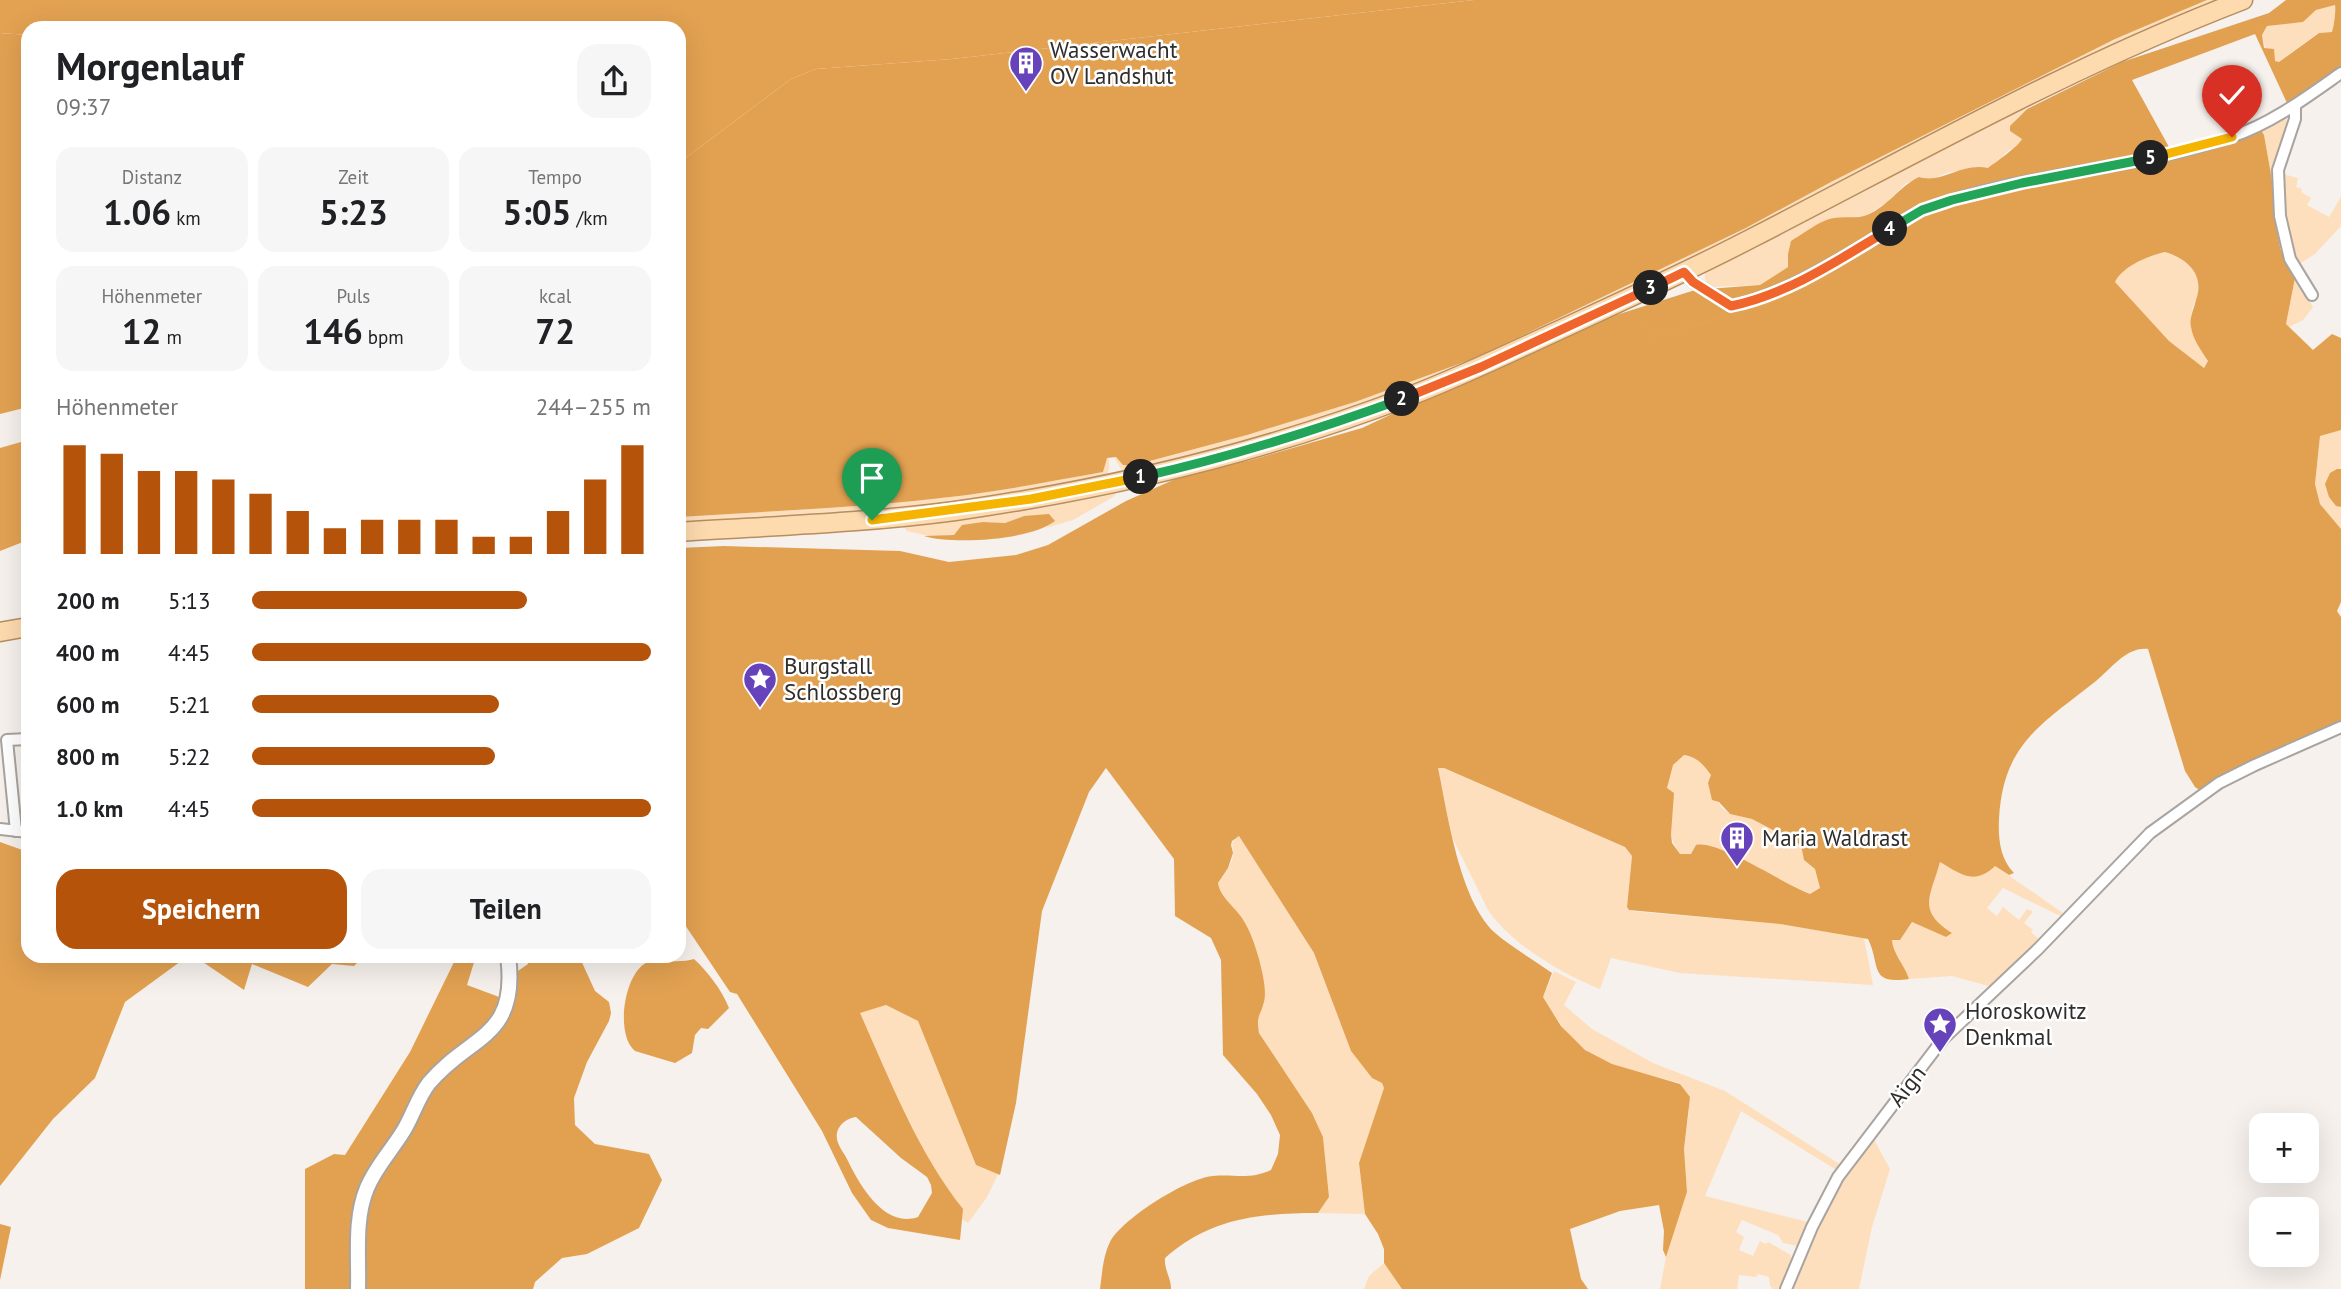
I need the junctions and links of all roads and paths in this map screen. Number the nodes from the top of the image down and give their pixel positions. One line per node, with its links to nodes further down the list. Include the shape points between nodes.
1 (2243, 0): 4 (main road, via 2029,96)
2 (2341, 74): 3 (street)
3 (2295, 106): 4 (street, via 2232,137 1922,210 1809,277 1749,302 1731,306); 5 (street, via 2278,170 2280,216 2290,259)
4 (1684, 272): 6 (main road, via 1407,397 1306,433 1181,468 952,511)
5 (2312, 295)
6 (686, 532)
7 (21, 628): 8 (main road)
8 (0, 632)
9 (2341, 727): 16 (street, Aign, via 2219,783 2150,833 1943,1040 1838,1177)
10 (21, 739): 12 (street, via 7,740)
11 (0, 829): 12 (street)
12 (16, 831): 13 (street)
13 (21, 831)
14 (508, 963): 15 (street, via 509,986 498,1022 429,1084 373,1175 360,1214)
15 (358, 1289)
16 (1786, 1289)

